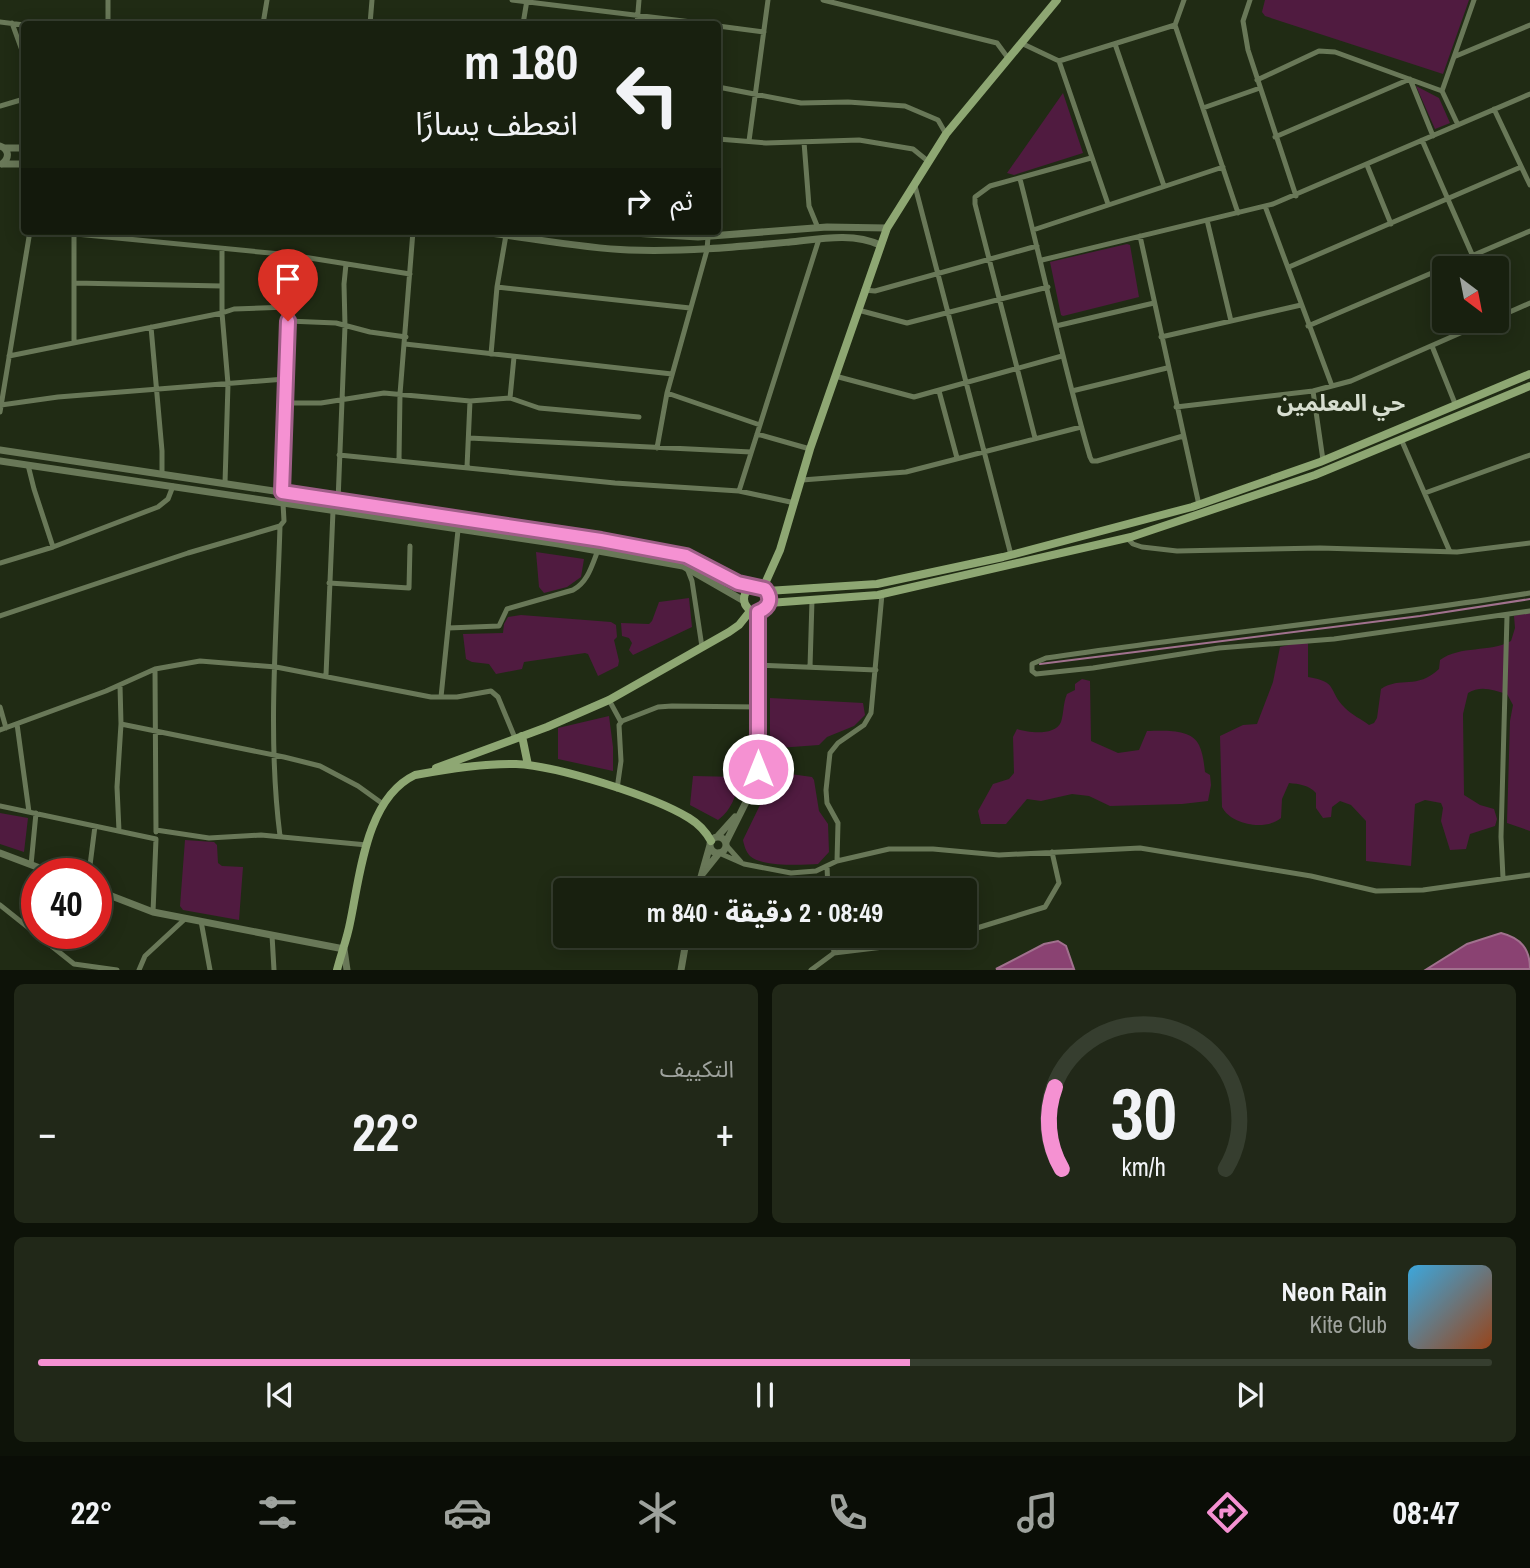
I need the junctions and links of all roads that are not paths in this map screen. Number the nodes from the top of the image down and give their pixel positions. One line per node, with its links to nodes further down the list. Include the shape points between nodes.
1 (108, 0): 14 (street)
2 (267, 0): 15 (street)
3 (372, 0): 16 (street)
4 (512, 0): 12 (street)
5 (639, 0): 13 (street)
6 (768, 0): 26 (street)
7 (823, 0): 31 (street, via 997,43)
8 (1057, 0): 27 (main road)
9 (1184, 0): 24 (street)
10 (1250, 0): 34 (street, via 1243,22)
11 (1474, 0): 30 (street)
12 (527, 1): 13 (street); 17 (street)
13 (638, 17): 18 (street); 19 (street)
14 (108, 21)
15 (264, 21)
16 (370, 21)
17 (524, 21)
18 (637, 21)
19 (678, 21)
20 (0, 22): 21 (street)
21 (12, 23): 22 (street); 29 (street)
22 (21, 24)
23 (1530, 24): 30 (street)
24 (1175, 25): 28 (street); 42 (street)
25 (721, 26): 26 (street)
26 (764, 32): 38 (street)
27 (1021, 43): 31 (main road); 32 (street)
28 (1115, 44): 32 (street); 64 (street)
29 (21, 48)
30 (1456, 56): 37 (street)
31 (1008, 58): 45 (main road)
32 (1059, 61): 54 (street)
33 (1410, 79): 34 (street, via 1319,51); 37 (street); 46 (street); 47 (street)
34 (1257, 80): 36 (street)
35 (721, 88): 38 (street)
36 (1260, 88): 42 (street); 47 (street)
37 (1442, 91): 44 (street)
38 (754, 93): 45 (street, via 801,103 905,106 938,120); 50 (street)
39 (1530, 94): 43 (street)
40 (21, 100): 41 (street)
41 (0, 106)
42 (1203, 108): 59 (street)
43 (1494, 109): 44 (street); 60 (street)
44 (1458, 125): 46 (street)
45 (946, 134): 55 (main road)
46 (1433, 136): 49 (street)
47 (1275, 137): 65 (street)
48 (721, 139): 50 (street)
49 (1422, 140): 58 (street); 66 (street)
50 (749, 142): 51 (street)
51 (804, 142): 55 (street, via 885,144 913,149); 72 (street, via 810,206)
52 (2, 147): 53 (street); 57 (street, via 8,157)
53 (21, 148)
54 (1091, 158): 61 (street); 67 (street)
55 (929, 162): 62 (main road)
56 (21, 164): 57 (street)
57 (1, 165)
58 (1367, 165): 65 (street); 71 (street)
59 (1223, 167): 64 (street); 69 (street)
60 (1521, 167): 63 (street); 66 (street)
61 (1020, 179): 74 (street); 92 (street, via 990,186 975,197)
62 (914, 184): 73 (main road); 97 (street)
63 (1530, 185)
64 (1164, 186): 67 (street)
65 (1296, 195): 68 (street)
66 (1448, 199): 71 (street); 91 (street)
67 (1108, 204): 74 (street)
68 (1265, 206): 69 (street); 95 (street)
69 (1238, 213): 70 (street)
70 (1207, 220): 83 (street); 114 (street)
71 (1391, 224): 95 (street)
72 (818, 228): 73 (street); 84 (street)
73 (887, 228): 86 (main road)
74 (1033, 230): 87 (street)
75 (1530, 231): 91 (street)
76 (29, 235): 125 (street)
77 (74, 235): 98 (street)
78 (111, 235): 88 (street)
79 (413, 235): 96 (street)
80 (506, 235): 81 (street); 100 (street)
81 (544, 235): 89 (street, via 627,250)
82 (669, 235): 84 (street)
83 (1140, 236): 93 (street); 104 (street)
84 (708, 237): 89 (street)
85 (818, 239): 86 (street, via 858,238); 89 (street); 152 (street)
86 (880, 245): 102 (main road)
87 (1037, 246): 92 (street); 93 (street)
88 (222, 249): 90 (street); 99 (street)
89 (707, 250): 108 (street)
90 (290, 255): 94 (street); 107 (street)
91 (1472, 255): 117 (street)
92 (988, 260): 97 (street); 103 (street)
93 (1042, 260): 101 (street)
94 (346, 264): 96 (street); 115 (street)
95 (1289, 267): 106 (street)
96 (410, 274): 121 (street)
97 (939, 274): 102 (street); 110 (street)
98 (74, 283): 99 (street); 122 (street)
99 (222, 286): 112 (street)
100 (497, 287): 108 (street); 124 (street)
101 (1048, 287): 103 (street); 116 (street)
102 (864, 290): 109 (main road)
103 (998, 300): 110 (street); 128 (street)
104 (1154, 303): 116 (street); 120 (street)
105 (1530, 303): 111 (street)
106 (1301, 305): 114 (street); 117 (street)
107 (288, 307): 112 (street); 113 (street)
108 (690, 308): 130 (street)
109 (857, 310): 110 (street, via 907,323); 132 (main road)
110 (949, 312): 134 (street)
111 (1509, 312)
112 (222, 313): 118 (street); 135 (street)
113 (288, 321): 115 (street); 133 (street)
114 (1231, 321): 120 (street)
115 (345, 326): 121 (street); 145 (street)
116 (1056, 326): 126 (street)
117 (1308, 326): 136 (street)
118 (151, 327): 122 (street); 138 (street)
119 (1461, 333): 123 (street)
120 (1161, 337): 129 (street)
121 (405, 340): 124 (street); 143 (street)
122 (74, 342): 125 (street)
123 (1432, 346): 136 (street); 148 (street)
124 (491, 354): 127 (street)
125 (9, 356): 150 (street)
126 (1062, 356): 128 (street); 140 (street)
127 (514, 357): 130 (street); 144 (street)
128 (1015, 367): 134 (street); 157 (street)
129 (1167, 368): 140 (street); 149 (street)
130 (672, 374): 142 (street)
131 (1530, 374): 148 (main road)
132 (835, 376): 139 (street, via 914,397); 160 (main road)
133 (285, 379): 135 (street); 147 (street)
134 (966, 381): 139 (street); 162 (street)
135 (228, 384): 138 (street); 175 (street)
136 (1332, 386): 141 (street)
137 (1530, 386): 158 (main road)
138 (156, 388): 150 (street, via 58,397); 172 (street, via 162,451)
139 (939, 391): 166 (street)
140 (1072, 391): 153 (street)
141 (1313, 391): 149 (street); 168 (street)
142 (667, 393): 152 (street); 159 (street)
143 (400, 394): 145 (street); 146 (street); 167 (street)
144 (510, 398): 146 (street); 151 (street, via 539,408)
145 (342, 401): 147 (street); 164 (street)
146 (470, 401): 156 (street)
147 (284, 403): 178 (street)
148 (1456, 406): 168 (main road)
149 (1176, 407): 155 (street)
150 (1, 409)
151 (639, 417)
152 (760, 425): 154 (street)
153 (1081, 427): 155 (street, via 1092,461); 157 (street)
154 (757, 434): 160 (street); 163 (street)
155 (1183, 436): 183 (street)
156 (469, 438): 159 (street); 171 (street)
157 (1035, 438): 162 (street)
158 (1401, 439): 179 (street); 188 (main road, via 1315,475)
159 (657, 447): 163 (street)
160 (810, 449): 173 (main road)
161 (0, 450): 172 (street)
162 (984, 451): 166 (street); 195 (street)
163 (751, 452): 177 (street)
164 (340, 455): 167 (street); 180 (street)
165 (1530, 455): 179 (street)
166 (957, 458): 173 (street, via 906,472)
167 (399, 460): 171 (street)
168 (1323, 460): 183 (main road)
169 (0, 461): 170 (street)
170 (29, 465): 174 (street); 192 (street)
171 (467, 467): 177 (street)
172 (158, 473): 174 (street); 175 (street)
173 (802, 480): 182 (main road)
174 (150, 483): 176 (street)
175 (225, 483): 178 (street)
176 (173, 486): 181 (street); 192 (street, via 158,507)
177 (739, 491): 182 (street)
178 (282, 492): 180 (street)
179 (1424, 493): 194 (street)
180 (338, 501): 199 (street, via 686,556)
181 (284, 503): 184 (street); 185 (street)
182 (795, 503): 200 (main road)
183 (1199, 505): 187 (main road)
184 (333, 511): 186 (street); 198 (street)
185 (280, 526): 208 (street); 213 (street)
186 (458, 530): 193 (street); 210 (street)
187 (1092, 534): 190 (main road); 195 (main road)
188 (1127, 538): 190 (main road); 194 (street, via 1142,547 1177,551 1320,548)
189 (1530, 543): 194 (street)
190 (1095, 545): 202 (main road)
191 (410, 546): 198 (street, via 409,588)
192 (53, 547): 196 (street)
193 (598, 550): 197 (street); 210 (street, via 586,578 573,590 506,609 499,626)
194 (1450, 552)
195 (1011, 555): 200 (main road, via 877,584)
196 (0, 563)
197 (687, 568): 204 (street); 211 (street)
198 (329, 583): 217 (street)
199 (752, 587): 200 (main road); 204 (main road)
200 (765, 589): 205 (main road)
201 (1530, 593): 209 (street, via 1060,656 1032,664 1032,671 1093,668)
202 (882, 594): 203 (main road); 216 (street)
203 (812, 600): 205 (main road); 214 (street)
204 (744, 601): 206 (main road)
205 (769, 603): 206 (main road)
206 (754, 611): 211 (main road); 212 (street)
207 (1530, 611): 209 (street)
208 (0, 616)
209 (1507, 616): 259 (street)
210 (448, 628): 219 (street)
211 (702, 648): 220 (main road)
212 (758, 665): 214 (street); 222 (street)
213 (276, 667): 215 (street, via 200,661); 217 (street); 230 (street)
214 (810, 667): 216 (street)
215 (155, 669): 218 (street); 227 (street)
216 (876, 670): 253 (street, via 868,720 830,754 826,790 827,803 838,823)
217 (326, 675): 219 (street)
218 (120, 685): 224 (street); 225 (street)
219 (441, 697): 228 (street, via 494,692)
220 (609, 700): 223 (street); 228 (main road)
221 (0, 707): 226 (street)
222 (758, 707): 223 (street, via 658,707); 237 (street, via 758,769)
223 (621, 722): 234 (street)
224 (17, 724): 226 (street); 238 (street)
225 (121, 724): 227 (street); 241 (street)
226 (3, 729)
227 (157, 732): 230 (street); 240 (street)
228 (519, 737): 229 (main road); 232 (main road)
229 (487, 747): 231 (main road); 233 (main road)
230 (274, 755): 235 (street, via 334,772); 242 (street)
231 (491, 764): 232 (main road); 233 (main road)
232 (528, 765): 234 (main road)
233 (424, 774): 235 (main road, via 404,780)
234 (617, 789): 244 (main road, via 688,817)
235 (383, 804): 246 (main road)
236 (0, 806): 238 (street)
237 (742, 808): 244 (street); 245 (street)
238 (33, 812): 239 (street); 250 (street)
239 (95, 826): 241 (street); 251 (street)
240 (156, 830): 242 (street, via 209,838); 243 (street)
241 (119, 831): 243 (street)
242 (280, 836): 246 (street)
243 (156, 839): 262 (street)
244 (713, 841): 245 (street, via 721,838); 249 (street, via 713,851); 257 (street)
245 (726, 844): 249 (street); 254 (street)
246 (367, 845): 270 (main road)
247 (1052, 852): 253 (street, via 999,855 889,849); 259 (street, via 1140,848 1376,891 1423,890); 265 (street, via 1059,883 1045,907)
248 (0, 853): 252 (street)
249 (719, 853): 254 (street); 257 (street)
250 (31, 858)
251 (91, 858)
252 (21, 861)
253 (837, 861): 255 (street)
254 (744, 864): 255 (street, via 791,873 816,872)
255 (827, 866): 258 (street)
256 (1530, 875): 259 (street)
257 (700, 877)
258 (827, 878)
259 (1503, 878)
260 (112, 896): 262 (street)
261 (0, 905): 272 (street, via 74,964)
262 (153, 912): 263 (street)
263 (186, 918): 264 (street); 273 (street, via 145,956)
264 (201, 921): 266 (street); 274 (street)
265 (977, 928)
266 (272, 935): 270 (street); 275 (street)
267 (686, 948): 278 (street)
268 (833, 948): 271 (street)
269 (875, 948): 271 (street)
270 (344, 949): 276 (main road); 277 (street)
271 (834, 953): 279 (street)
272 (117, 970)
273 (139, 970)
274 (210, 970)
275 (274, 970)
276 (337, 970)
277 (347, 970)
278 (681, 970)
279 (811, 970)

